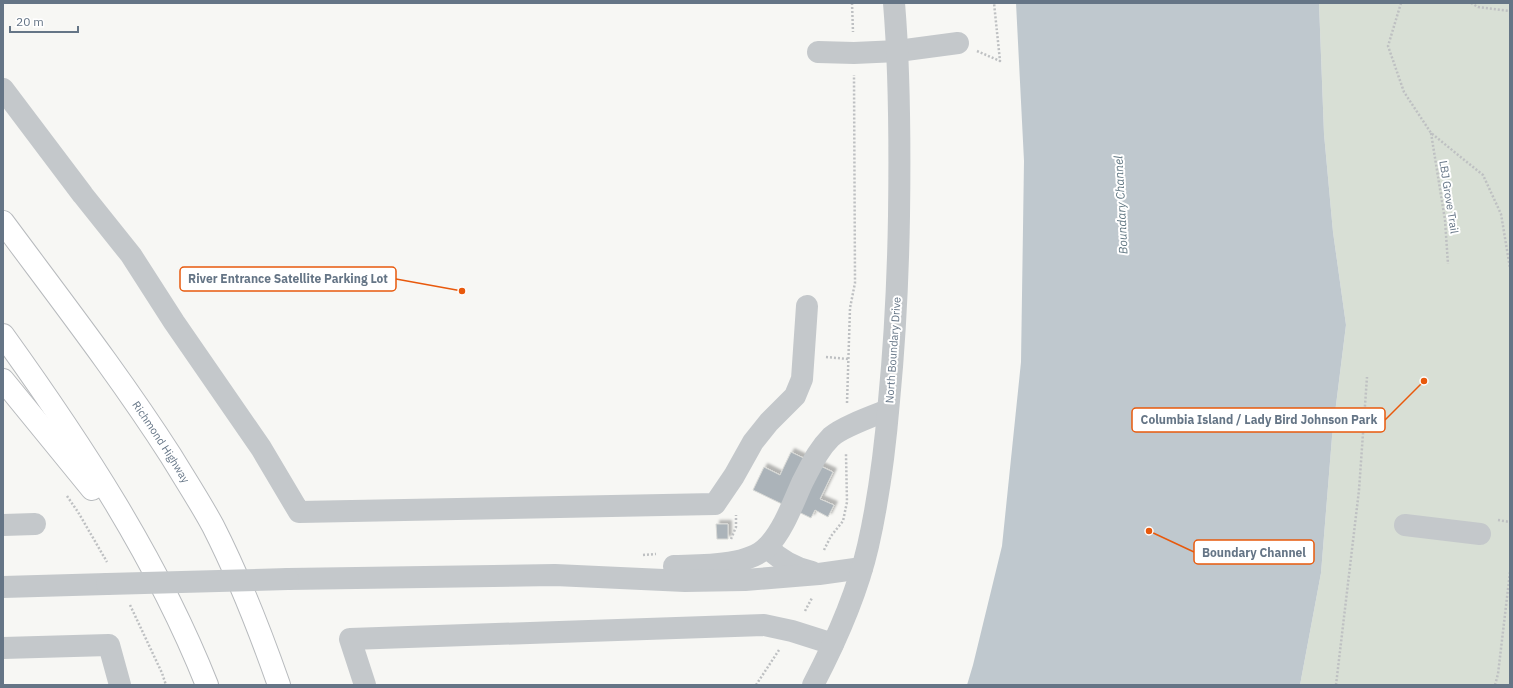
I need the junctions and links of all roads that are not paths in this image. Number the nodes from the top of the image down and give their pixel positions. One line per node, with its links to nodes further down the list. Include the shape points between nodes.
1 (894, 3): 3 (street, North Boundary Drive)
2 (958, 43): 3 (street)
3 (898, 51): 4 (street); 10 (street, North Boundary Drive, via 898,246)
4 (818, 52)
5 (3, 88): 7 (street, via 131,256 261,448 299,512 715,504 753,442 795,396 802,379)
6 (3, 222): 25 (highway, Richmond Highway, via 140,410 213,525 241,585)
7 (807, 306)
8 (3, 335): 16 (highway, via 72,433)
9 (3, 380): 16 (highway)
10 (888, 410): 15 (street, via 832,436 817,453 787,515); 17 (street, North Boundary Drive, via 880,482)
11 (35, 524): 12 (street)
12 (3, 525)
13 (1405, 525): 14 (street)
14 (1480, 534)
15 (767, 547): 18 (street, via 778,558 798,569); 19 (street, via 734,562 622,567)
16 (144, 553): 24 (highway, via 172,604)
17 (862, 568): 18 (street); 21 (street, North Boundary Drive)
18 (819, 574): 19 (street, via 700,581)
19 (555, 575): 20 (street, bridge)
20 (3, 587)
21 (833, 644): 26 (street, via 764,625 350,639); 27 (street, North Boundary Drive)
22 (3, 648): 23 (street, via 109,645)
23 (120, 685)
24 (207, 685)
25 (279, 685)
26 (365, 685)
27 (813, 685)

